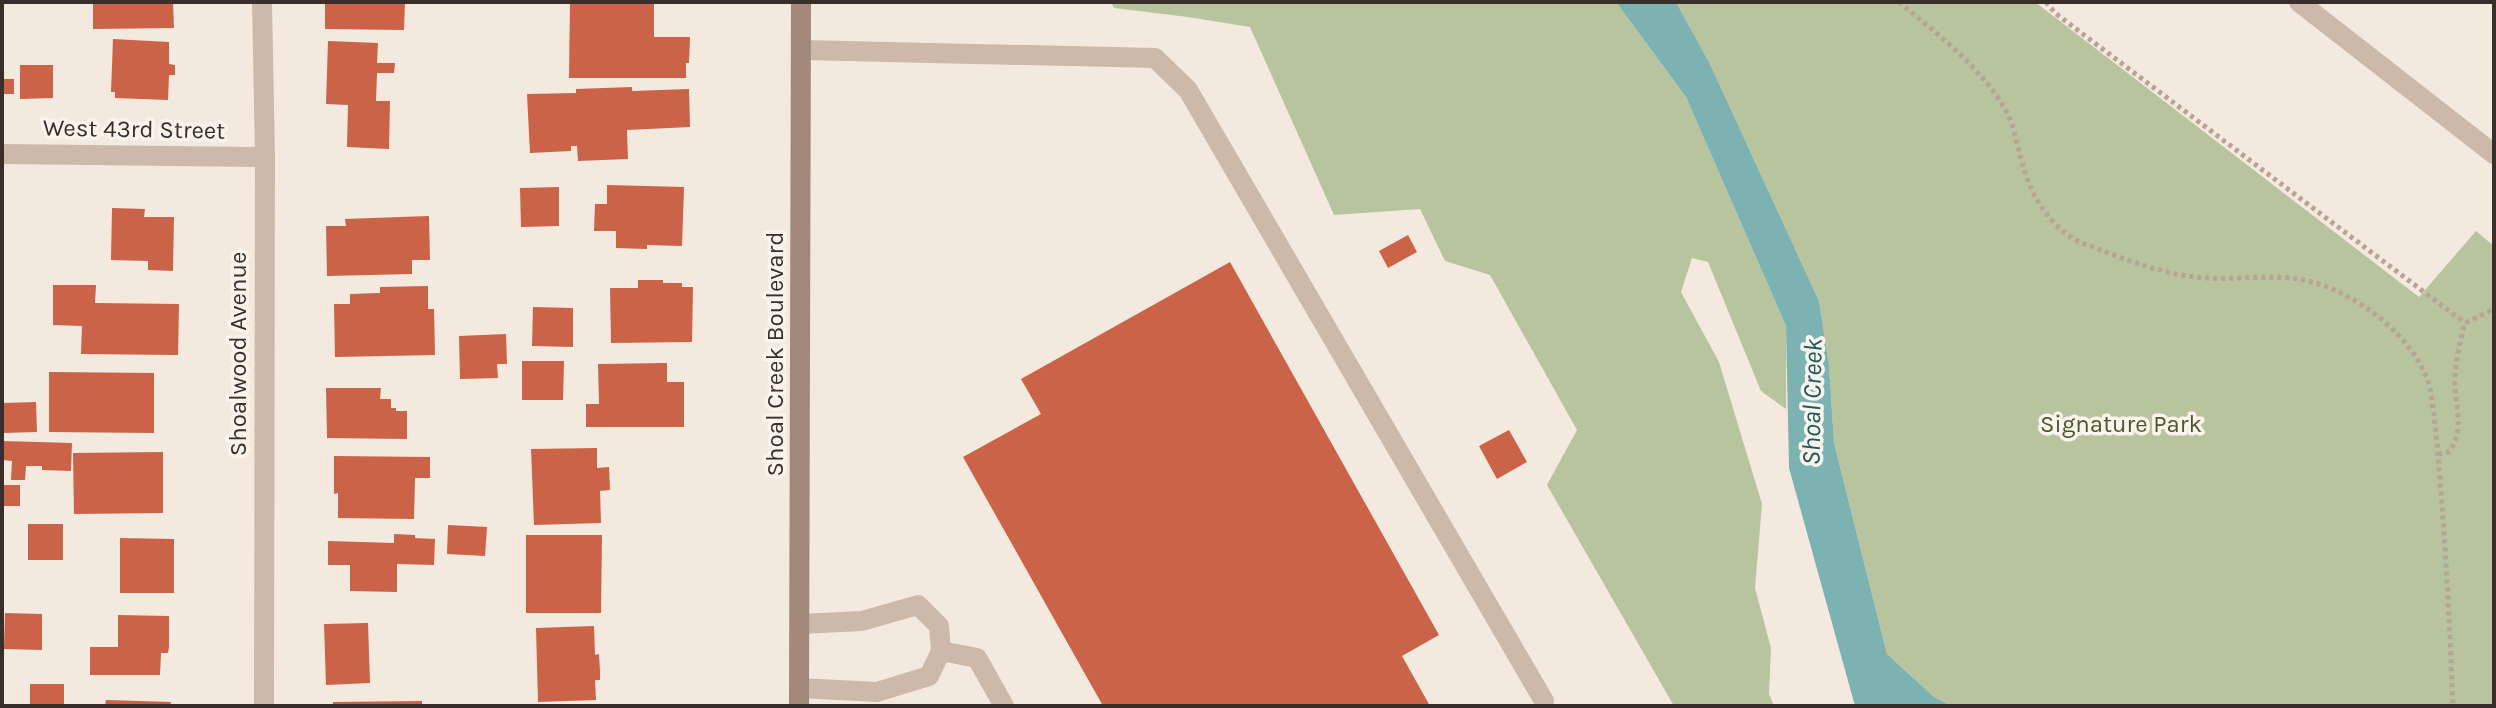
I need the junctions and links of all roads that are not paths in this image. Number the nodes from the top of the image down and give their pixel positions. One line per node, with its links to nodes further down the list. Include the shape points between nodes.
1 (262, 2): 7 (street, Shoalwood Avenue)
2 (801, 2): 4 (street, Shoal Creek Boulevard)
3 (2299, 2): 6 (street)
4 (801, 50): 8 (street, Shoal Creek Boulevard); 11 (street, via 1155,58 1188,90)
5 (2, 154): 7 (street, West 43rd Street)
6 (2494, 154)
7 (265, 157): 12 (street, Shoalwood Avenue)
8 (800, 624): 9 (street, via 862,621 918,605 939,626); 10 (street, Shoal Creek Boulevard)
9 (941, 651): 10 (street, via 929,676 883,690); 13 (street, via 977,658)
10 (799, 697)
11 (1544, 701)
12 (264, 706)
13 (1004, 706)

